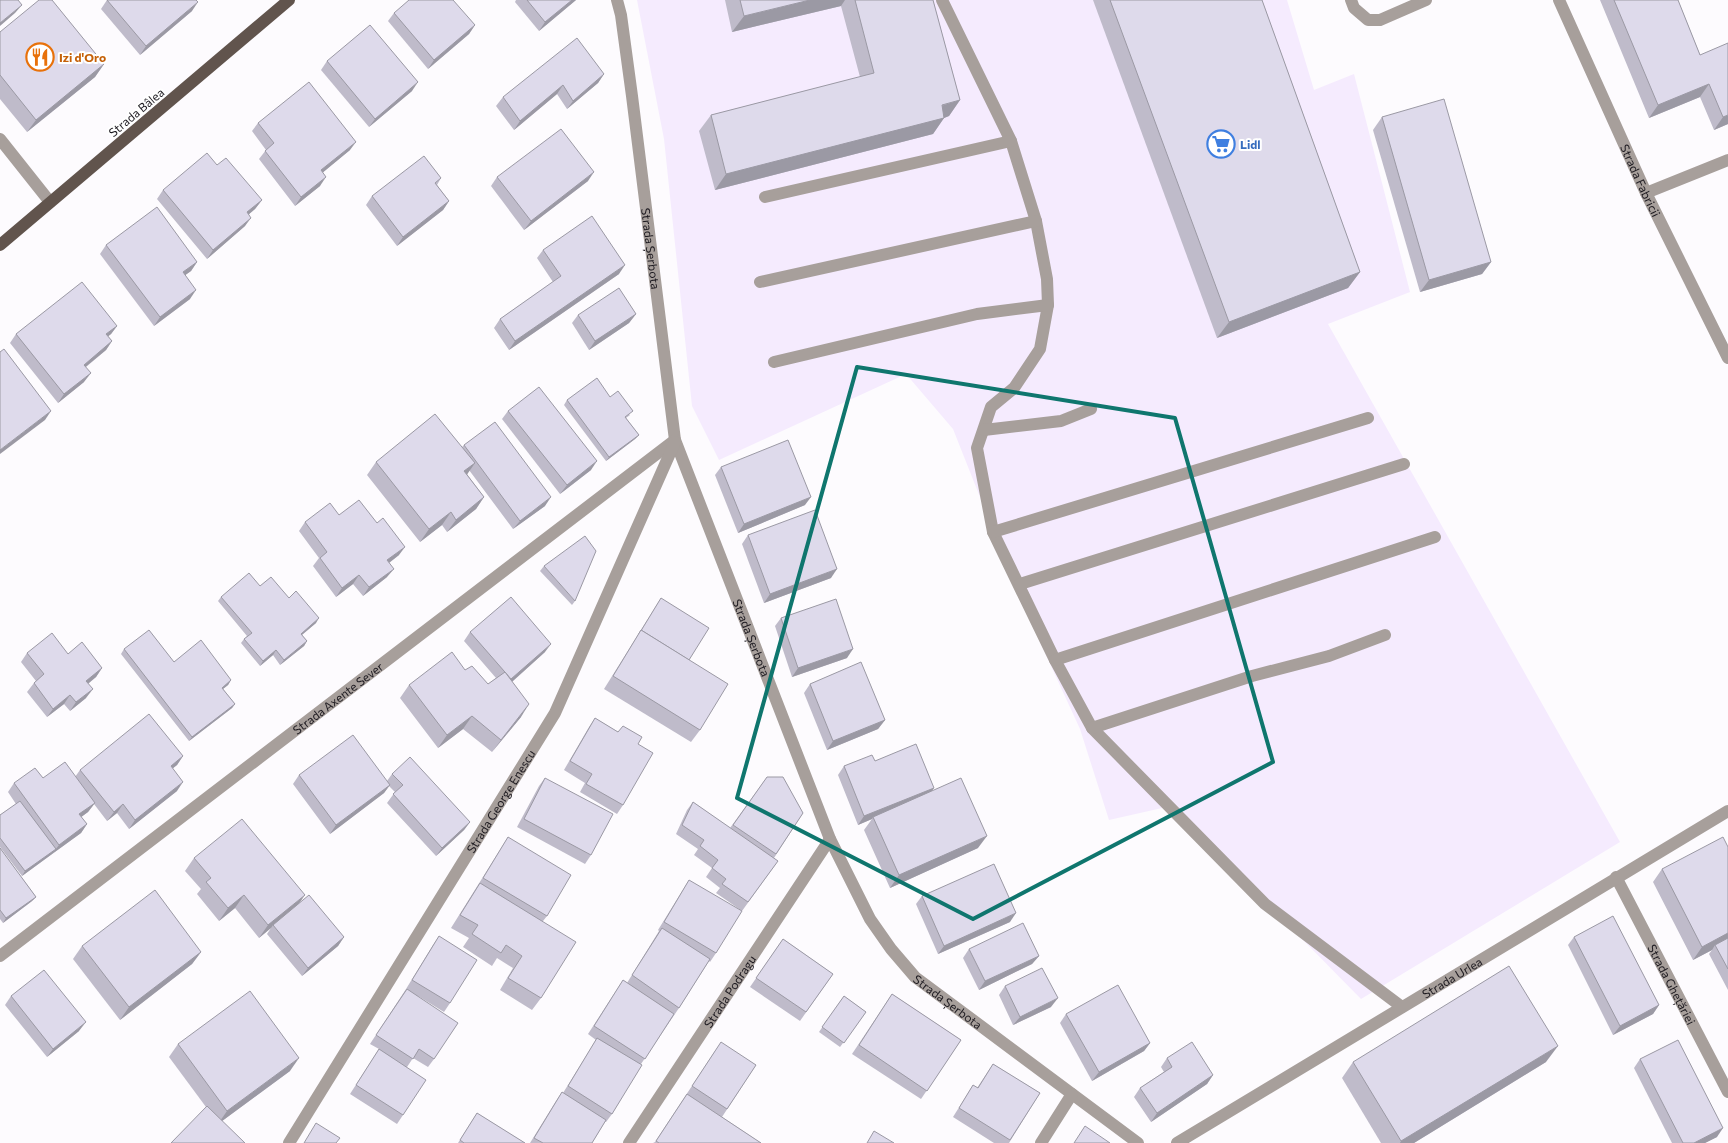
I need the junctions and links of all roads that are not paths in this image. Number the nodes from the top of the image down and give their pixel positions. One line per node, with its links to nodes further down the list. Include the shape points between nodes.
1 (289, 0): 12 (main road, Strada Bâlea)
2 (617, 0): 22 (street, Strada Șerbota, via 622,15)
3 (942, 0): 8 (street)
4 (1351, 0): 5 (street, via 1354,8 1368,20 1380,20)
5 (1426, 0)
6 (1559, 0): 10 (street, Strada Fabricii)
7 (0, 139): 12 (street)
8 (1012, 141): 11 (street); 13 (street)
9 (1728, 160): 10 (street)
10 (1646, 193): 17 (street, Strada Fabricii)
11 (765, 197)
12 (50, 202): 14 (main road, Strada Bâlea)
13 (1036, 221): 15 (street); 16 (street, via 1047,279)
14 (0, 245)
15 (760, 282)
16 (1048, 304): 18 (street, via 977,314); 21 (street, via 1040,348 1014,388 991,407)
17 (1728, 358)
18 (774, 362)
19 (1091, 409): 21 (street, via 1061,421)
20 (1368, 418): 24 (street)
21 (984, 430): 24 (street, via 977,448)
22 (676, 440): 31 (street, Strada Șerbota); 33 (street, Strada Axente Sever); 37 (street, Strada George Enescu, via 555,712)
23 (1404, 464): 26 (street)
24 (993, 532): 26 (street)
25 (1435, 537): 28 (street)
26 (1020, 584): 28 (street)
27 (1385, 635): 29 (street, via 1329,656 1252,676)
28 (1055, 660): 29 (street)
29 (1092, 728): 34 (street, via 1265,904)
30 (1728, 811): 32 (street, Strada Urlea)
31 (830, 839): 36 (street, Strada Șerbota, via 870,920 915,977); 38 (street, Strada Podragu)
32 (1616, 877): 34 (street, Strada Urlea); 35 (street, Strada Ghețăriei)
33 (0, 956)
34 (1402, 1007): 41 (street, Strada Urlea)
35 (1728, 1092)
36 (1072, 1094): 39 (street); 40 (street, Strada Șerbota)
37 (288, 1143)
38 (629, 1143)
39 (1041, 1143)
40 (1138, 1143)
41 (1177, 1143)

